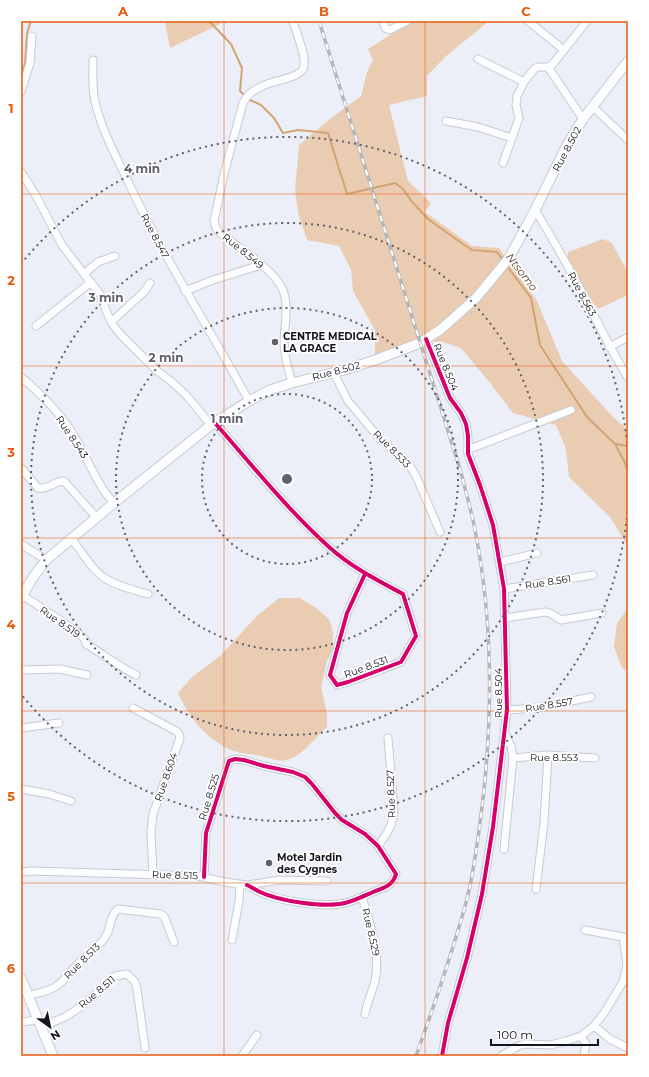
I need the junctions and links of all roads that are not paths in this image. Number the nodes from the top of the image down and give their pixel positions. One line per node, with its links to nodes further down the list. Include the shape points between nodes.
1 (292, 21): 23 (street, Rue 8.549, via 303,55 304,67 292,77 270,83 247,96 224,174 214,221 220,233)
2 (383, 21): 3 (street, via 385,28 390,30)
3 (408, 21)
4 (528, 21): 7 (street)
5 (587, 21): 7 (street)
6 (32, 36): 13 (street, via 30,63)
7 (564, 50): 11 (street)
8 (478, 59): 12 (street)
9 (93, 60): 27 (street, Rue 8.547, via 95,102 110,144)
10 (628, 61): 14 (main road, Rue 8.502)
11 (548, 67): 12 (street, via 534,69); 15 (street)
12 (524, 82): 17 (street, via 516,96 519,118)
13 (21, 92)
14 (592, 106): 15 (main road, Rue 8.502); 18 (street)
15 (583, 119): 21 (main road, Rue 8.502, via 567,145)
16 (446, 121): 17 (street, via 478,126)
17 (512, 138): 19 (street)
18 (628, 140)
19 (503, 163)
20 (21, 172): 24 (street, Rue 8.531, via 62,245)
21 (535, 210): 31 (main road, Rue 8.502, via 509,258 476,298); 32 (street, Rue 8.563)
22 (115, 256): 24 (street, via 98,262)
23 (261, 265): 27 (street); 36 (street, Rue 8.549, via 282,288 286,301 284,345)
24 (84, 274): 25 (street, Rue 8.531)
25 (91, 282): 28 (street, Rue 8.531, via 100,294); 29 (street)
26 (150, 283): 28 (street, via 144,292)
27 (185, 291): 37 (street, Rue 8.547)
28 (111, 322): 39 (street, Rue 8.531, via 140,355 187,396)
29 (36, 326)
30 (628, 337): 32 (street)
31 (426, 339): 33 (main road, Rue 8.502, via 375,360); 40 (street, Rue 8.504, via 450,398 466,424)
32 (609, 346): 35 (street, Rue 8.563)
33 (334, 373): 36 (main road, Rue 8.502); 44 (street, Rue 8.533, via 348,401 380,439 410,466)
34 (21, 377): 42 (street, Rue 8.543, via 39,393 72,432 101,487)
35 (628, 378)
36 (292, 383): 37 (main road, Rue 8.502, via 270,390)
37 (249, 401): 39 (main road, Rue 8.502)
38 (571, 410): 40 (street)
39 (213, 424): 42 (main road, Rue 8.502); 50 (street, Rue 8.531, via 291,509 330,547)
40 (467, 450): 49 (street, Rue 8.504, via 493,525)
41 (21, 468): 43 (street, via 38,488 48,488 59,481 64,482)
42 (114, 503): 43 (main road, Rue 8.502)
43 (96, 517): 45 (main road, Rue 8.502)
44 (440, 532)
45 (71, 538): 48 (main road, Rue 8.502); 53 (street, via 107,580)
46 (21, 544): 48 (street)
47 (537, 554): 49 (street)
48 (46, 560): 54 (main road, Rue 8.502)
49 (500, 562): 52 (street, Rue 8.504)
50 (365, 574): 50 (street, Rue 8.531, via 347,613 330,675 338,685 401,662 416,636 403,594)
51 (593, 575): 52 (street, Rue 8.561)
52 (504, 589): 56 (street, Rue 8.504)
53 (148, 594)
54 (22, 597): 58 (street, Rue 8.519, via 60,620 85,639 86,644)
55 (602, 613): 56 (street, via 561,620 545,612)
56 (505, 618): 62 (street, Rue 8.504)
57 (21, 670): 59 (street, via 60,670)
58 (136, 675)
59 (87, 676)
60 (591, 697): 62 (street, Rue 8.557, via 537,708)
61 (133, 708): 75 (street, Rue 8.604, via 176,731 180,738 153,814 150,832)
62 (507, 710): 65 (street, Rue 8.504)
63 (59, 723): 64 (street)
64 (21, 728)
65 (504, 734): 68 (street, via 511,746); 96 (street, Rue 8.504, via 482,894 448,1023)
66 (388, 738): 72 (street, Rue 8.527, via 394,811 389,830)
67 (548, 755): 68 (street, Rue 8.553); 69 (street, Rue 8.553); 79 (street, via 544,823)
68 (513, 758): 73 (street)
69 (595, 758)
70 (21, 789): 71 (street)
71 (71, 801)
72 (378, 846): 76 (street, Rue 8.525, via 365,834 342,820 304,777 293,772 235,759 229,761 206,833); 80 (street, Rue 8.525, via 396,874 395,880 390,885)
73 (504, 849)
74 (21, 872): 75 (street, Rue 8.515)
75 (153, 875): 76 (street, Rue 8.515)
76 (204, 877): 78 (street, Rue 8.515)
77 (327, 881): 78 (street, Rue 8.515, via 280,880)
78 (244, 884): 80 (street, Rue 8.525, via 275,897 305,902 346,903); 82 (street)
79 (536, 889)
80 (362, 897): 86 (street, Rue 8.529, via 378,958 375,981)
81 (585, 930): 89 (street, via 623,937 627,966 623,982)
82 (232, 940)
83 (174, 942): 85 (street, Rue 8.513, via 164,916 118,909 114,912 102,942 56,987)
84 (21, 978): 85 (main road)
85 (28, 996): 88 (main road)
86 (365, 1014)
87 (21, 1022): 88 (street)
88 (40, 1024): 92 (street, Rue 8.511, via 65,1017 115,976 127,974 135,982); 94 (main road)
89 (594, 1026): 91 (street); 93 (street, via 610,1039)
90 (258, 1035): 95 (street)
91 (581, 1036): 97 (street, via 551,1045 525,1044); 98 (street, via 586,1044)
92 (144, 1048)
93 (628, 1048)
94 (53, 1056)
95 (242, 1056)
96 (442, 1056)
97 (501, 1056)
98 (584, 1056)

